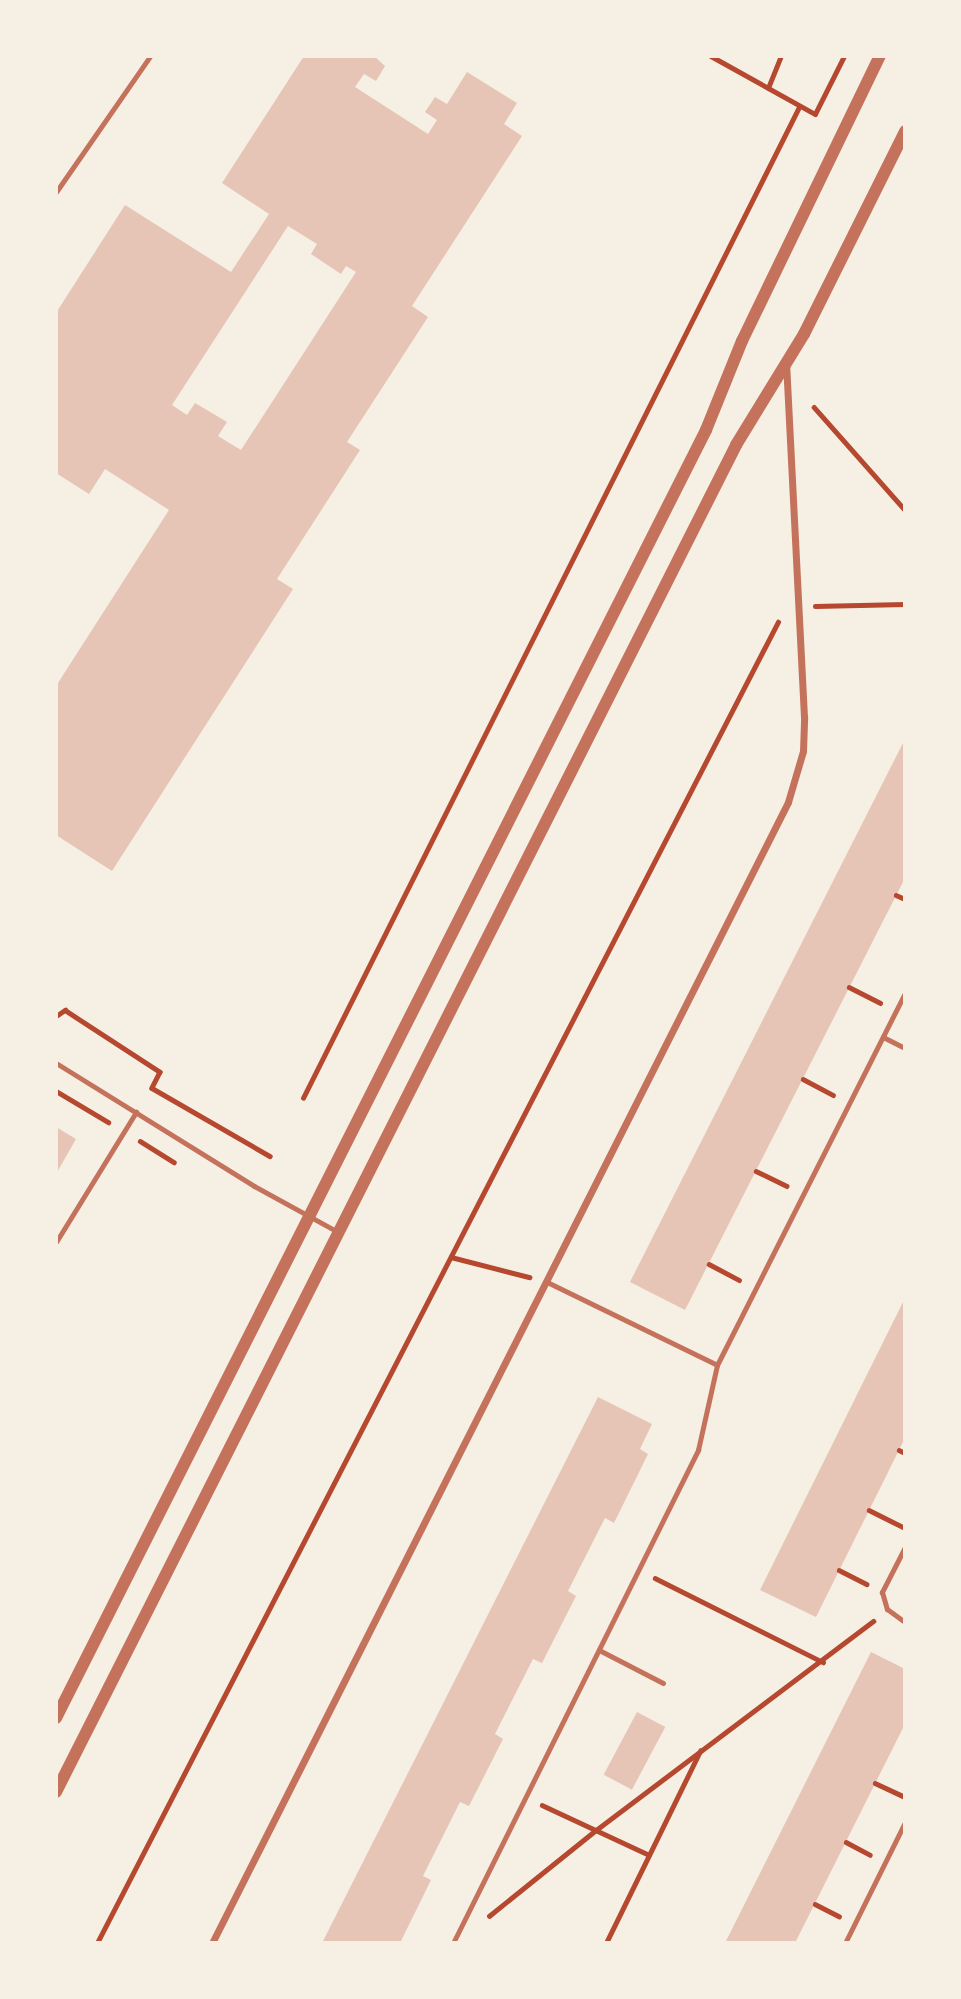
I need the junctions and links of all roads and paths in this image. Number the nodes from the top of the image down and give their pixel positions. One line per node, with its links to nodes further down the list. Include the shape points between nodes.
1 (150, 56): 10 (lane)
2 (711, 56): 6 (path)
3 (781, 56): 7 (path)
4 (844, 56): 8 (path, via 815,114)
5 (880, 56): 36 (street, via 742,341 706,430)
6 (719, 58): 7 (path)
7 (768, 88): 8 (path)
8 (799, 107): 28 (path)
9 (905, 131): 11 (street)
10 (56, 192)
11 (786, 366): 37 (street, via 736,445); 41 (street, via 804,717 798,776)
12 (814, 407): 13 (path)
13 (905, 510)
14 (905, 604): 15 (path)
15 (820, 605)
16 (778, 621): 39 (path)
17 (896, 895): 18 (path)
18 (905, 899)
19 (849, 987): 21 (path)
20 (905, 993): 21 (lane)
21 (896, 1011): 23 (lane)
22 (56, 1016): 32 (path, via 65,1010 160,1072 152,1088)
23 (883, 1037): 24 (lane); 29 (lane)
24 (905, 1048)
25 (56, 1063): 30 (lane)
26 (803, 1079): 29 (path)
27 (56, 1091): 31 (path)
28 (303, 1098)
29 (850, 1103): 35 (lane)
30 (136, 1112): 31 (lane); 36 (lane)
31 (124, 1132): 33 (path); 38 (lane)
32 (271, 1156)
33 (180, 1165)
34 (756, 1171): 35 (path)
35 (803, 1195): 42 (lane)
36 (308, 1217): 37 (lane); 57 (street)
37 (339, 1233): 60 (street)
38 (56, 1242)
39 (451, 1257): 41 (path); 71 (path)
40 (709, 1264): 42 (path)
41 (547, 1282): 43 (lane); 72 (street)
42 (755, 1289): 43 (lane)
43 (717, 1365): 49 (lane, via 698,1450)
44 (899, 1450): 45 (path)
45 (905, 1453)
46 (869, 1510): 47 (path)
47 (905, 1528)
48 (905, 1547): 51 (lane)
49 (639, 1570): 54 (lane); 55 (path)
50 (839, 1570): 51 (path)
51 (882, 1592): 52 (lane)
52 (887, 1609): 53 (lane); 55 (path)
53 (905, 1622)
54 (599, 1650): 56 (lane); 62 (lane)
55 (823, 1662): 58 (path)
56 (663, 1683)
57 (56, 1718)
58 (701, 1750): 64 (path); 66 (path)
59 (875, 1783): 61 (path)
60 (56, 1792)
61 (905, 1797)
62 (526, 1798): 64 (path); 73 (lane)
63 (905, 1822): 67 (lane)
64 (596, 1830): 66 (path); 69 (path)
65 (846, 1842): 67 (path)
66 (649, 1855): 74 (path)
67 (885, 1863): 70 (lane)
68 (815, 1903): 70 (path)
69 (488, 1917)
70 (854, 1923): 75 (lane)
71 (97, 1943)
72 (212, 1943)
73 (453, 1943)
74 (606, 1943)
75 (845, 1943)

